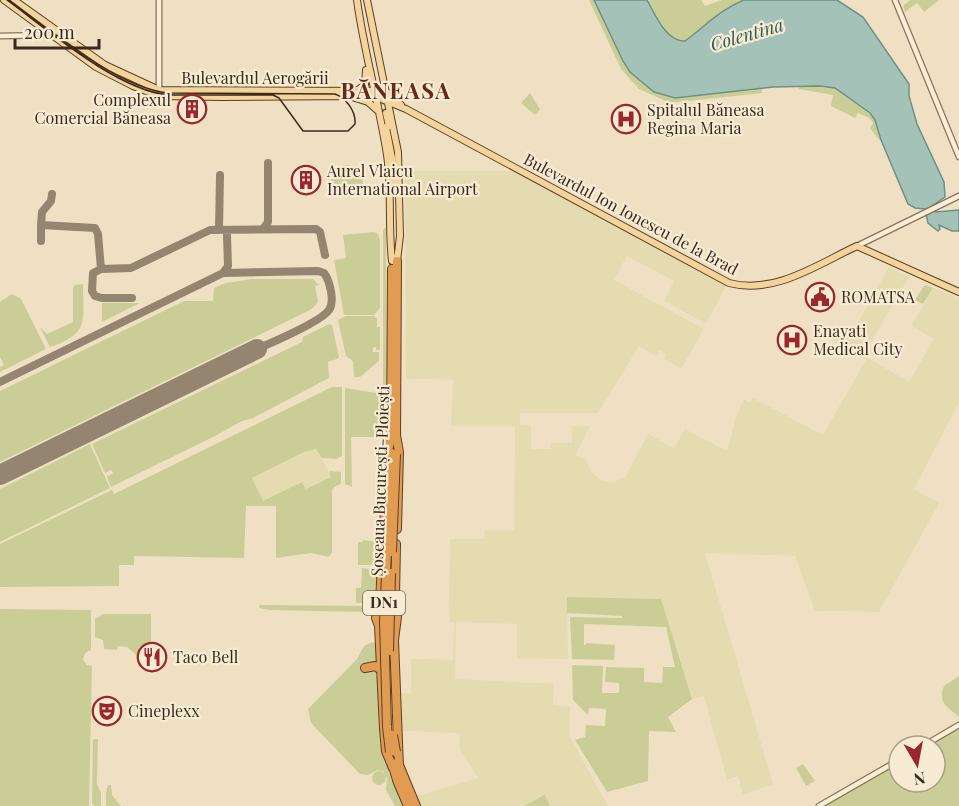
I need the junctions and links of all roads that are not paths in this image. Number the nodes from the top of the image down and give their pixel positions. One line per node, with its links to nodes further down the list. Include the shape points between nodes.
1 (4, 0): 6 (main road)
2 (15, 0): 12 (main road, via 105,66)
3 (159, 0): 12 (street)
4 (362, 0): 10 (main road, Șoseaua București-Ploiești); 14 (main road, Șoseaua București-Ploiești)
5 (895, 0): 15 (street)
6 (34, 22): 7 (main road); 9 (street, via 35,32)
7 (50, 35): 9 (street); 12 (main road, via 101,70 133,86)
8 (0, 36): 9 (street)
9 (28, 36)
10 (365, 50): 11 (main road, via 366,81); 14 (main road, Șoseaua București-Ploiești)
11 (356, 91): 12 (main road, Bulevardul Aerogării); 14 (main road, Bulevardul Aerogării)
12 (159, 93): 13 (main road, Bulevardul Aerogării, via 222,98)
13 (340, 96): 14 (main road, Bulevardul Aerogării); 14 (main road, Bulevardul Ion Ionescu de la Brad, via 365,101)
14 (383, 98): 17 (main road, Bulevardul Ion Ionescu de la Brad, via 729,283 783,281); 18 (main road, Șoseaua București-Ploiești, via 389,230); 18 (main road, Șoseaua București-Ploiești, via 398,149 400,171 400,236)
15 (959, 157)
16 (959, 195): 17 (street, Bulevardul Ion Ionescu de la Brad)
17 (856, 246): 19 (main road)
18 (395, 261): 20 (highway, Șoseaua București-Ploiești / DN1)
19 (959, 292)
20 (393, 435): 21 (highway, DN1, via 388,452); 22 (highway, DN1, via 399,452); 28 (highway, Șoseaua București-Ploiești / DN1, bridge, via 384,622 387,727)
21 (378, 611): 22 (highway, DN1, via 387,607 394,610); 23 (highway, DN1)
22 (396, 618): 23 (highway, DN1, via 388,628); 28 (highway, DN1)
23 (378, 627): 25 (highway, DN1)
24 (365, 668): 25 (highway, via 375,666)
25 (381, 670): 28 (highway, DN1, via 384,738)
26 (959, 725): 27 (street)
27 (944, 734)
28 (396, 767): 30 (highway, Șoseaua București-Ploiești / DN1); 31 (highway, Șoseaua București-Ploiești / DN1)
29 (887, 767): 32 (street)
30 (408, 806)
31 (416, 806)
32 (819, 806)

